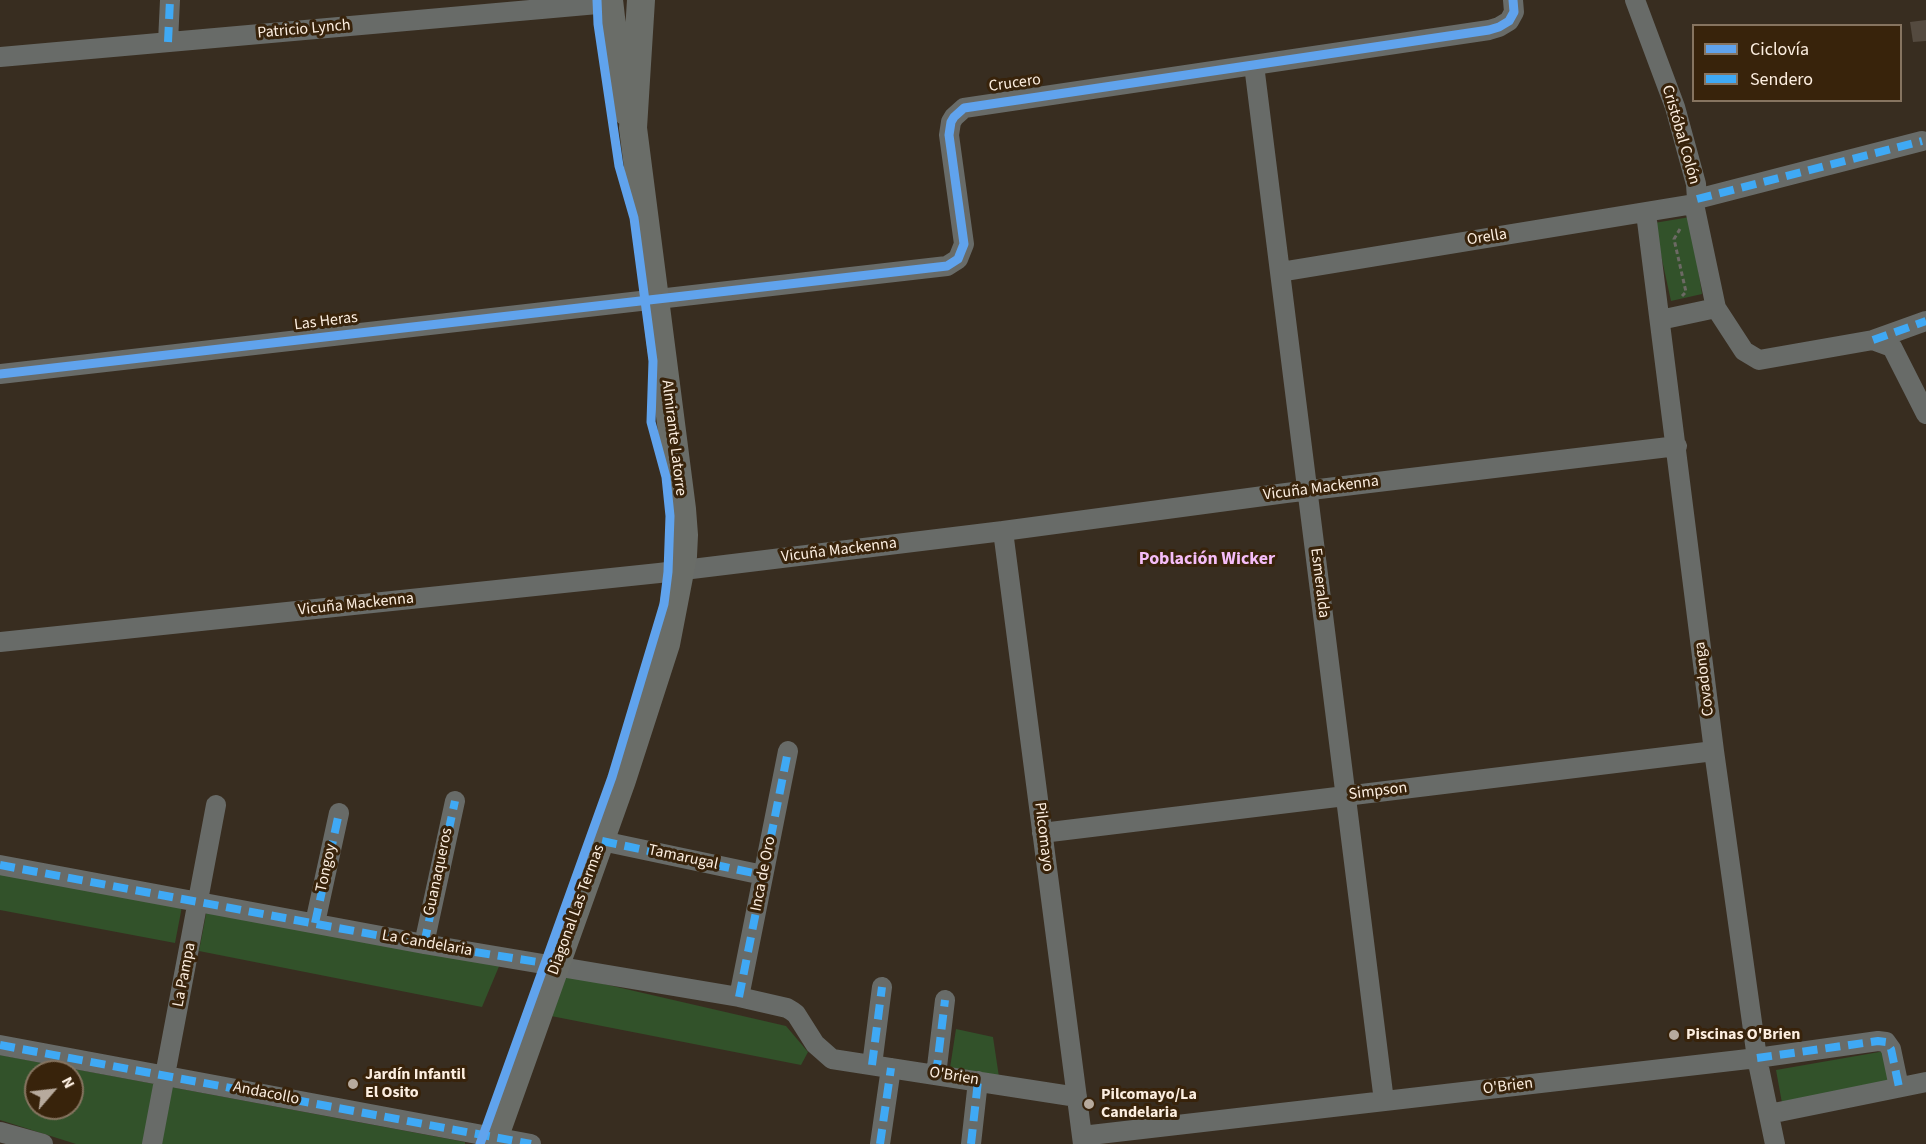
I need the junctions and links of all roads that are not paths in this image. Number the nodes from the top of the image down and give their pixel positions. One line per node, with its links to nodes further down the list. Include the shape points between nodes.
1 (170, 0): 6 (street)
2 (641, 0): 9 (main road, Almirante Latorre)
3 (1513, 0): 8 (street, Crucero, via 1514,12 1509,21 1488,30)
4 (1635, 0): 11 (street, Cristóbal Colón, via 1675,107 1696,184)
5 (609, 2): 6 (street, Patricio Lynch); 9 (main road, Almirante Latorre, via 619,87)
6 (168, 42): 7 (street, Patricio Lynch)
7 (0, 57)
8 (1254, 65): 13 (street, Esmeralda); 14 (street, Crucero, via 958,111 949,135 964,244 961,255 947,266)
9 (633, 128): 14 (main road, Almirante Latorre)
10 (1922, 141): 11 (street, Orella)
11 (1696, 202): 12 (street, Orella); 15 (street, Cristóbal Colón)
12 (1646, 213): 13 (street, Orella); 16 (street, Covadonga)
13 (1280, 272): 22 (street, Esmeralda)
14 (655, 299): 19 (street, Las Heras); 24 (main road, Almirante Latorre, via 682,509)
15 (1716, 308): 16 (street); 18 (street, Cristóbal Colón, via 1744,351 1759,360)
16 (1660, 320): 21 (street, Covadonga)
17 (1926, 321): 18 (street, Cristóbal Colón)
18 (1873, 340): 20 (street, via 1892,347)
19 (0, 374)
20 (1926, 414)
21 (1677, 446): 22 (street, Vicuña Mackenna); 27 (street, Covadonga)
22 (1307, 490): 23 (street, Vicuña Mackenna); 28 (street, Esmeralda)
23 (1003, 531): 24 (street, Vicuña Mackenna); 32 (street, Pilcomayo)
24 (681, 570): 25 (street, Vicuña Mackenna); 33 (main road, Diagonal Las Termas, via 666,644)
25 (0, 642)
26 (788, 751): 35 (street, Inca de Oro)
27 (1714, 751): 28 (street, Simpson); 44 (street, Covadonga)
28 (1346, 796): 32 (street, Simpson); 53 (street, Esmeralda)
29 (455, 801): 38 (street, Guanaqueros)
30 (216, 806): 36 (street, La Pampa)
31 (339, 813): 37 (street, Tongoy)
32 (1042, 833): 52 (street, Pilcomayo)
33 (602, 841): 35 (street, Tamarugal); 39 (main road, Diagonal Las Termas)
34 (0, 865): 36 (street, La Candelaria)
35 (764, 875): 41 (street, Inca de Oro)
36 (199, 902): 37 (street, La Candelaria); 48 (street, La Pampa)
37 (315, 923): 38 (street, La Candelaria)
38 (424, 944): 39 (street, La Candelaria)
39 (557, 965): 41 (street, La Candelaria); 57 (main road, Diagonal Las Termas)
40 (882, 987): 46 (street)
41 (739, 997): 45 (street, La Candelaria, via 792,1011 814,1044)
42 (945, 1000): 47 (street)
43 (0, 1045): 48 (street, Andacollo)
44 (1757, 1058): 51 (street, O'Brien, via 1886,1042); 53 (street, O'Brien); 54 (street, Covadonga)
45 (832, 1059): 46 (street, O'Brien)
46 (881, 1066): 47 (street, O'Brien); 61 (street)
47 (936, 1075): 49 (street, O'Brien)
48 (166, 1076): 57 (street, Andacollo); 59 (street, La Pampa)
49 (978, 1081): 52 (street, O'Brien); 62 (street)
50 (1926, 1082): 51 (street)
51 (1899, 1087): 54 (street)
52 (1077, 1096): 56 (street, Pilcomayo)
53 (1384, 1101): 56 (street, O'Brien)
54 (1769, 1114): 63 (street, Covadonga)
55 (0, 1132): 58 (street)
56 (1082, 1140)
57 (494, 1141): 60 (street, Andacollo)
58 (43, 1144)
59 (152, 1144)
60 (531, 1144)
61 (880, 1144)
62 (971, 1144)
63 (1775, 1144)

